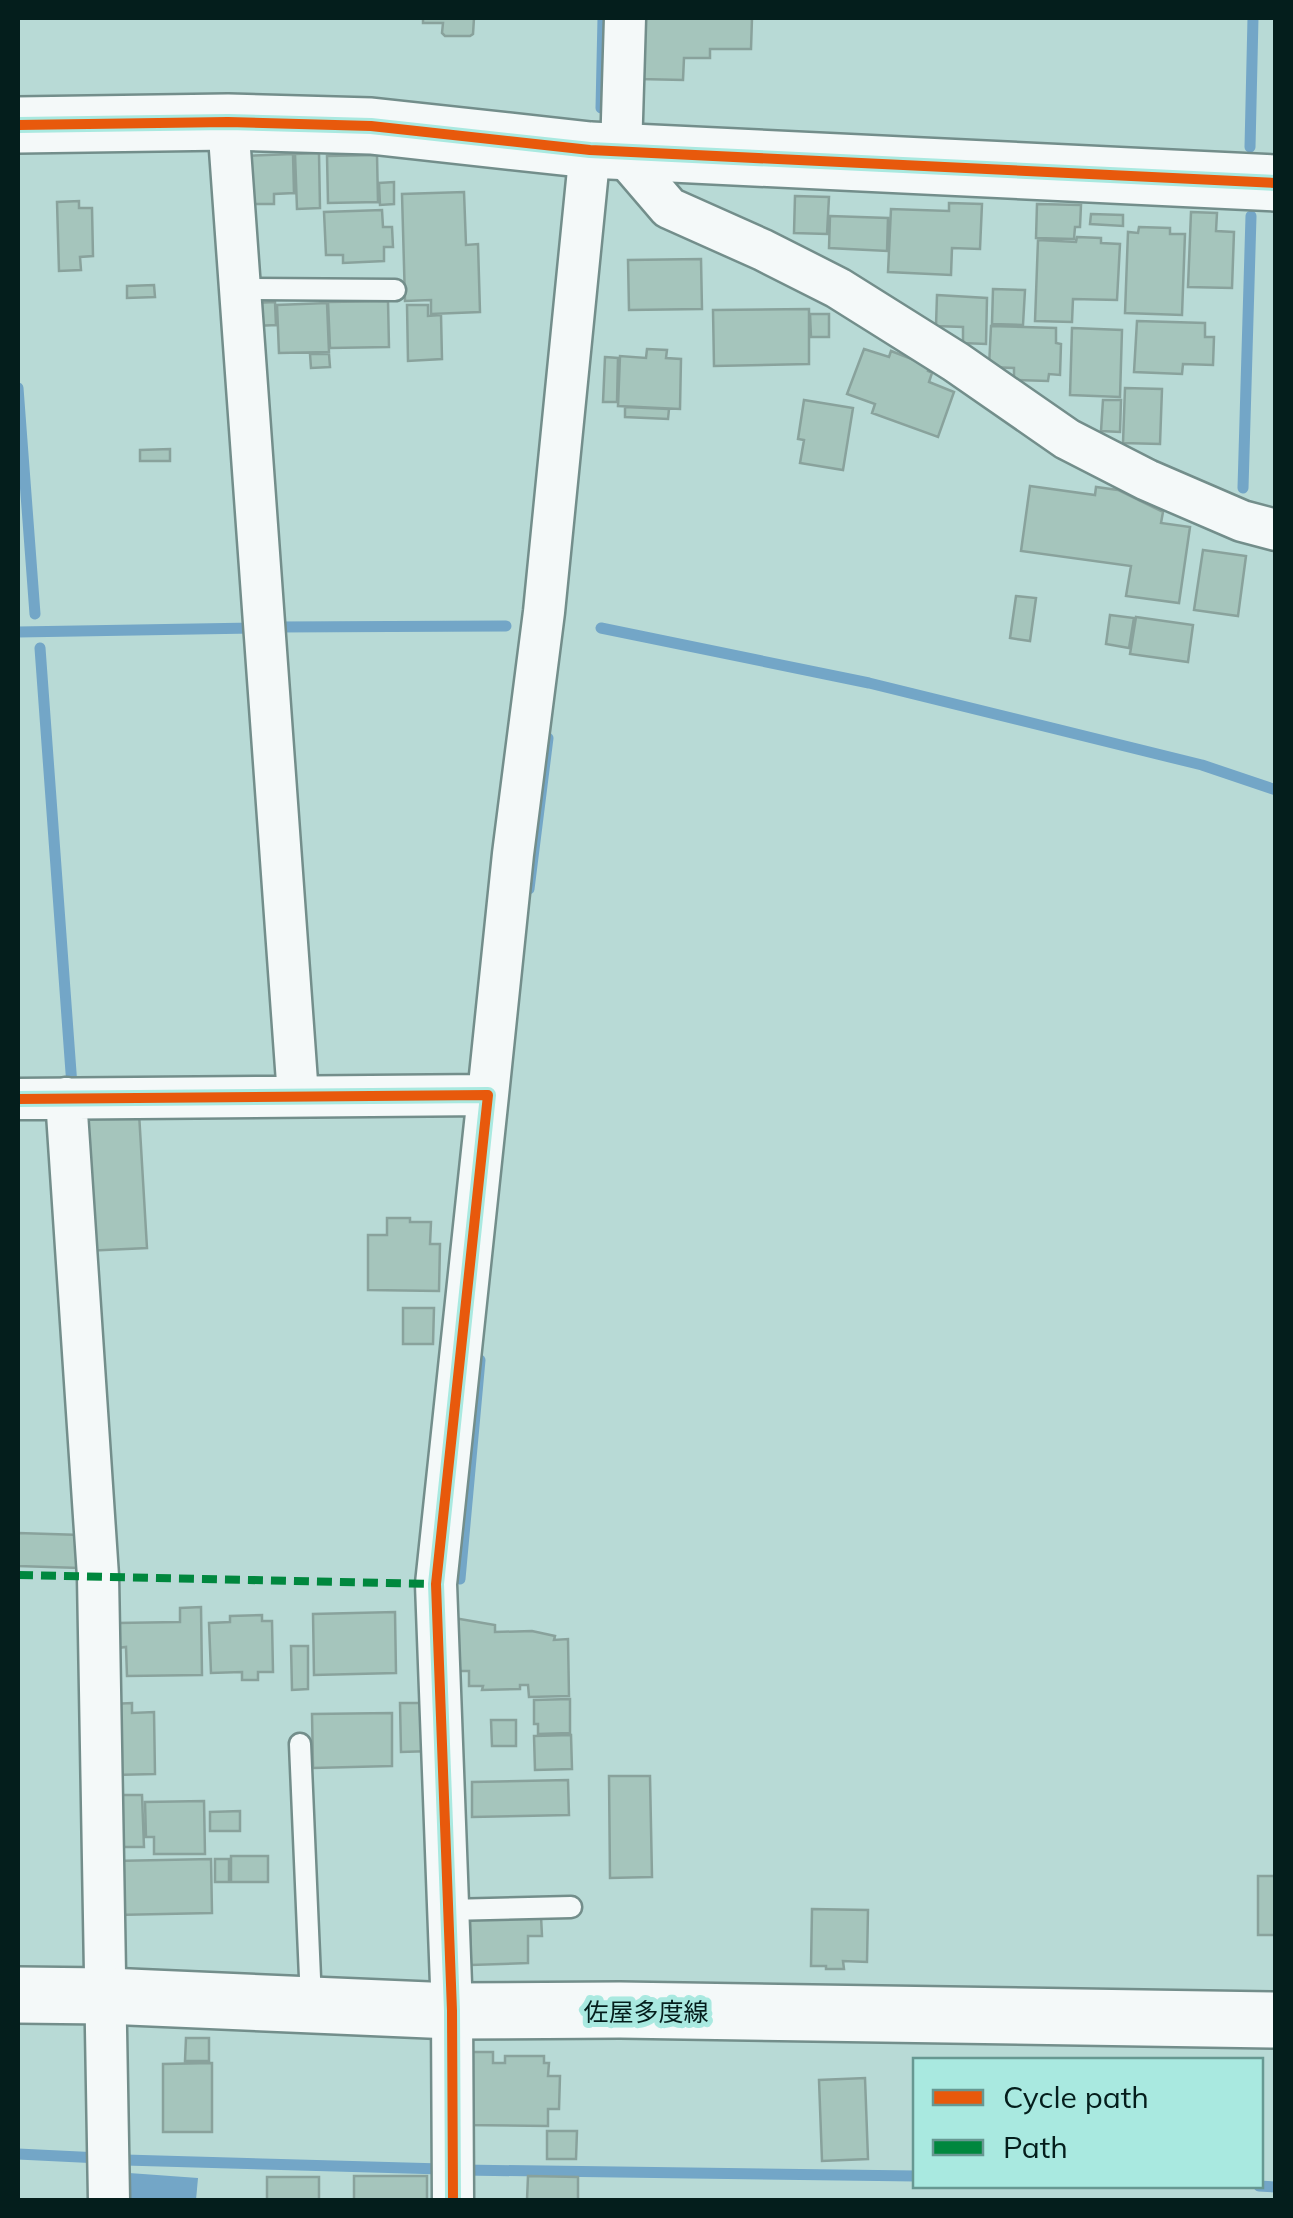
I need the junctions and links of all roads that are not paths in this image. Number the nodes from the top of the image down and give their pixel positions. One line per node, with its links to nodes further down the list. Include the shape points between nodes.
1 (625, 18): 4 (street)
2 (228, 122): 3 (main road); 4 (main road, via 371,126); 6 (street)
3 (18, 125)
4 (606, 151): 5 (main road); 8 (street, via 668,208 838,288 1067,439 1162,487); 10 (street, via 513,854)
5 (1276, 184)
6 (239, 289): 7 (lane); 9 (street)
7 (395, 290)
8 (1276, 530)
9 (298, 1096): 10 (street); 11 (street)
10 (488, 1096): 15 (street, via 436,1602)
11 (66, 1098): 12 (street); 17 (street, via 98,1590)
12 (18, 1099)
13 (300, 1744): 18 (lane)
14 (571, 1907): 15 (lane)
15 (448, 1910): 19 (street)
16 (18, 1995): 17 (main road, 佐屋多度線)
17 (106, 1996): 18 (main road, 佐屋多度線); 21 (street)
18 (312, 2005): 19 (main road, 佐屋多度線)
19 (452, 2011): 20 (main road, 佐屋多度線); 22 (street)
20 (1276, 2020)
21 (109, 2200)
22 (453, 2200)

